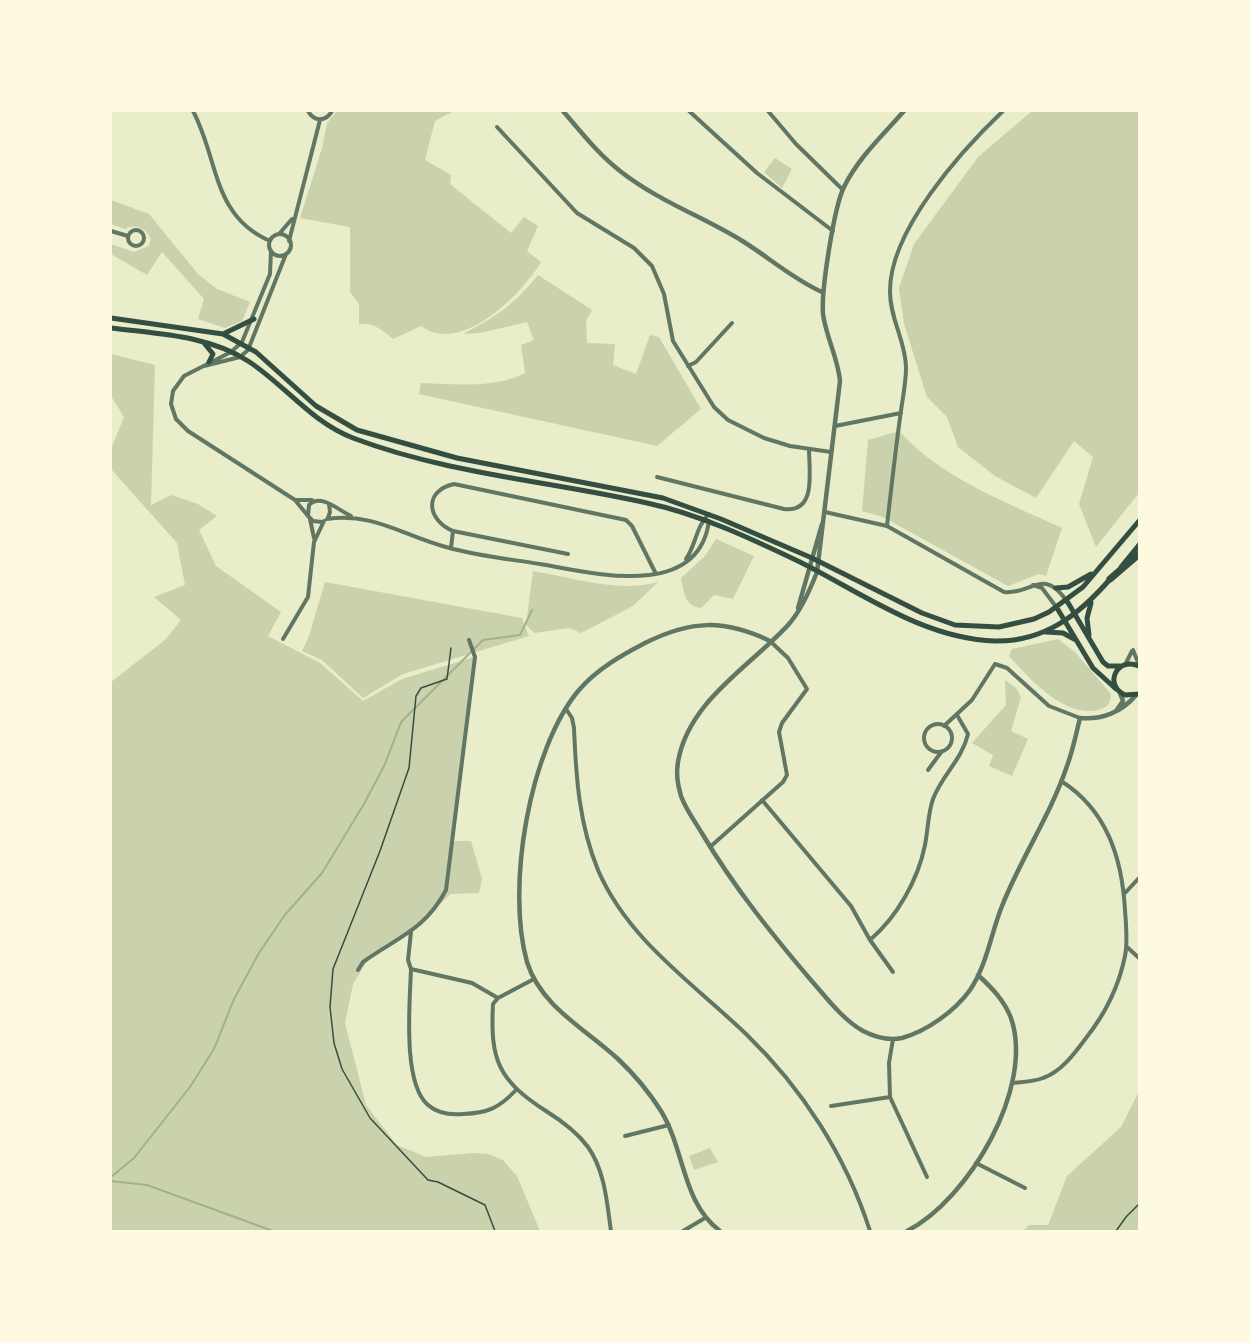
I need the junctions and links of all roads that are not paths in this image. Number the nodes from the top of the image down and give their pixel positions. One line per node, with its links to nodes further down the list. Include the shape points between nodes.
1 (193, 111): 17 (street, via 229,209 246,230)
2 (308, 111): 9 (street)
3 (332, 111): 9 (street)
4 (563, 111): 21 (street, via 621,171)
5 (689, 111): 14 (street, via 757,173)
6 (768, 111): 11 (street)
7 (904, 111): 11 (street, via 862,159)
8 (1003, 111): 35 (street, via 923,203 899,249 890,292 905,358)
9 (320, 120): 12 (street)
10 (497, 128): 33 (street, via 577,213 652,266 664,294 669,329)
11 (842, 189): 14 (street)
12 (294, 216): 15 (street); 18 (street)
13 (111, 231): 16 (street)
14 (834, 232): 21 (street)
15 (279, 234): 17 (street); 18 (street)
16 (128, 236): 16 (street, via 134,246 144,241 140,230 133,230)
17 (270, 241): 19 (street)
18 (289, 241): 20 (street)
19 (271, 251): 20 (street, via 278,256); 23 (street, via 272,267)
20 (286, 254): 29 (street)
21 (822, 292): 36 (street, via 825,326 839,366)
22 (111, 318): 26 (main road)
23 (254, 319): 26 (main road); 28 (street)
24 (732, 322): 33 (street)
25 (111, 328): 27 (main road)
26 (223, 334): 28 (main road)
27 (203, 342): 30 (main road); 32 (main road, via 213,354)
28 (242, 342): 29 (main road); 30 (street)
29 (249, 347): 31 (street); 43 (main road, via 316,406 357,430 457,458 663,498)
30 (231, 352): 31 (main road); 32 (street)
31 (240, 357): 34 (street); 49 (main road, via 307,411 352,437 445,465 649,503)
32 (208, 362): 34 (street)
33 (688, 366): 37 (street, via 714,407 728,420 764,438)
34 (198, 368): 40 (street, via 184,376 173,391 171,404 176,419 188,431)
35 (901, 413): 36 (street); 51 (street)
36 (835, 426): 38 (street)
37 (809, 449): 38 (street); 39 (street, via 809,490 798,509 784,509)
38 (831, 452): 44 (street)
39 (657, 477)
40 (294, 500): 41 (street); 46 (street)
41 (315, 500): 42 (street); 46 (street, via 307,509)
42 (329, 504): 45 (street); 47 (street)
43 (709, 514): 49 (street); 50 (street); 58 (main road)
44 (825, 514): 51 (street); 58 (street); 59 (street)
45 (352, 517): 47 (street); 55 (street, via 383,523)
46 (309, 518): 47 (street, via 317,522); 53 (street)
47 (326, 520): 53 (street)
48 (1139, 520): 62 (main road)
49 (702, 521): 50 (main road); 60 (street, via 693,549)
50 (709, 523): 60 (street, via 699,548); 61 (main road)
51 (886, 526): 66 (street, via 997,590 1010,593)
52 (453, 531): 55 (street); 57 (street); 64 (street, via 444,527 431,510 441,489 454,484 626,520)
53 (314, 542): 75 (street, via 308,597)
54 (1139, 545): 65 (main road)
55 (451, 548): 64 (street, via 607,575)
56 (1139, 554): 65 (highway)
57 (568, 555)
58 (812, 558): 59 (main road); 61 (street)
59 (820, 562): 63 (street); 70 (main road, via 955,626 1011,625)
60 (681, 564): 64 (street)
61 (809, 567): 63 (main road); 71 (street)
62 (1098, 570): 67 (main road, via 1068,587); 69 (main road)
63 (818, 572): 71 (street); 74 (main road, via 946,635 1007,641)
64 (656, 574)
65 (1110, 579): 68 (main road)
66 (1032, 585): 67 (street); 70 (street, via 1042,588)
67 (1056, 588): 69 (street)
68 (1093, 599): 72 (main road); 79 (main road, via 1087,618)
69 (1067, 601): 70 (main road); 72 (main road)
70 (1057, 608): 73 (main road)
71 (797, 614): 77 (street)
72 (1076, 615): 73 (main road); 79 (main road)
73 (1065, 622): 74 (main road); 78 (main road)
74 (1044, 632): 78 (main road, via 1062,633)
75 (283, 639)
76 (469, 640): 96 (street, via 475,657 446,890 434,913)
77 (770, 641): 84 (street, via 732,627 708,624 675,630 610,663 580,689); 92 (street, via 788,658 807,689 779,732 787,774); 93 (street, via 704,708 683,743 678,763 681,796)
78 (1076, 641): 82 (main road, via 1099,675)
79 (1090, 642): 80 (main road, via 1105,664)
80 (1123, 665): 81 (main road); 81 (street, via 1132,650); 82 (main road, via 1113,677)
81 (1139, 665)
82 (1118, 691): 83 (main road); 85 (street, via 1121,706)
83 (1138, 694): 85 (street)
84 (566, 709): 104 (street, via 537,769 525,828 521,921); 120 (street, via 574,728 583,824 598,871 610,893 649,945 744,1032 798,1091 837,1156)
85 (1111, 714): 87 (street)
86 (957, 715): 87 (street, via 972,700 995,664 1007,668 1049,706); 88 (street); 97 (street, via 968,734 966,743 932,800 919,866 892,916)
87 (1080, 718): 91 (street)
88 (944, 726): 89 (street, via 951,733 951,740); 89 (street, via 931,726 924,737 930,749)
89 (943, 750): 90 (street)
90 (928, 770)
91 (1061, 781): 95 (street, via 1086,799 1106,827); 103 (street, via 1002,905)
92 (762, 800): 93 (street); 97 (street, via 851,906)
93 (710, 847): 106 (street, via 768,930 832,1003 864,1032)
94 (1139, 878): 95 (street)
95 (1124, 894): 98 (street)
96 (411, 931): 100 (street); 101 (street, via 363,962)
97 (870, 940): 102 (street)
98 (1126, 946): 99 (street); 107 (street, via 1106,1010 1080,1046 1065,1064 1045,1078)
99 (1139, 958)
100 (411, 969): 105 (street, via 472,983); 108 (street, via 409,1022 416,1084 428,1105 446,1114 464,1114 501,1106)
101 (358, 970)
102 (893, 972)
103 (978, 975): 106 (street, via 947,1013 916,1032); 107 (street, via 996,992 1011,1019 1015,1038)
104 (534, 980): 105 (street); 111 (street, via 557,1009 638,1079)
105 (498, 998): 108 (street, via 493,1004 495,1052 506,1079)
106 (893, 1039): 109 (street)
107 (1012, 1083): 113 (street, via 1001,1118)
108 (516, 1090): 117 (street, via 564,1122 589,1148 601,1177)
109 (890, 1097): 110 (street); 114 (street)
110 (831, 1106)
111 (669, 1125): 112 (street); 116 (street, via 692,1196)
112 (625, 1136)
113 (975, 1162): 115 (street); 121 (street, via 948,1201)
114 (927, 1177)
115 (1025, 1188)
116 (705, 1218): 118 (street); 119 (street)
117 (611, 1231)
118 (683, 1231)
119 (720, 1231)
120 (870, 1231)
121 (907, 1231)

